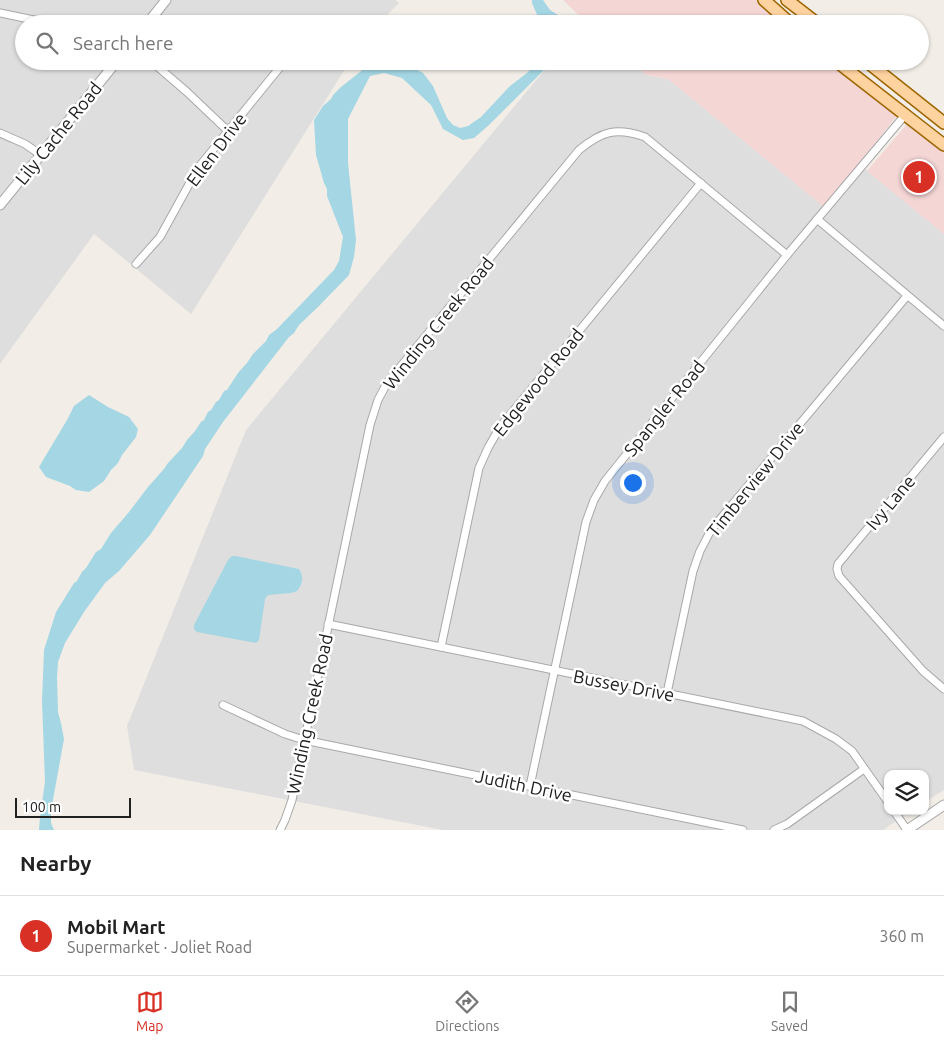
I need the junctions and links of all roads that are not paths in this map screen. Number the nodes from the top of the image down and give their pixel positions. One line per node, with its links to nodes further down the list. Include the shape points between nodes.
1 (166, 0): 5 (street)
2 (764, 0): 6 (main road)
3 (787, 0): 7 (main road)
4 (0, 13): 8 (street)
5 (154, 15)
6 (781, 15)
7 (806, 15)
8 (15, 16)
9 (110, 70): 19 (street, Lily Cache Road)
10 (162, 70): 16 (street)
11 (278, 70): 16 (street, Ellen Drive)
12 (848, 70): 14 (main road)
13 (878, 70): 15 (main road)
14 (905, 115): 18 (main road); 22 (street, Spangler Road)
15 (944, 122)
16 (228, 131): 24 (street, Ellen Drive, via 198,168 160,237)
17 (0, 133): 19 (street)
18 (944, 145)
19 (41, 155): 21 (street, Lily Cache Road)
20 (701, 183): 23 (street, Winding Creek Road); 28 (street, Winding Creek Road, via 645,137 631,132 604,134 578,150 387,383 378,400 370,424); 29 (street, Edgewood Road, via 500,427 488,448 479,468)
21 (0, 205)
22 (818, 220): 23 (street, Spangler Road); 25 (street)
23 (788, 255): 30 (street, Spangler Road, via 605,481 594,500 586,522)
24 (136, 264)
25 (907, 296): 26 (street); 32 (street, Timberview Drive, via 711,530 693,571)
26 (944, 326)
27 (944, 437): 31 (street, Ivy Lane, via 837,569 845,584 923,671)
28 (328, 624): 29 (street, Bussey Drive); 34 (street, Winding Creek Road)
29 (441, 647): 30 (street, Bussey Drive)
30 (554, 671): 32 (street, Bussey Drive); 36 (street, Spangler Road)
31 (944, 689)
32 (667, 694): 35 (street, Bussey Drive, via 803,721 852,751)
33 (223, 705): 34 (street, Judith Drive)
34 (304, 740): 36 (street, Judith Drive); 40 (street, Winding Creek Road, via 292,800)
35 (864, 770): 37 (street, Bussey Drive); 42 (street)
36 (530, 786): 41 (street, Judith Drive)
37 (884, 797)
38 (944, 805): 43 (street)
39 (897, 815): 43 (street)
40 (280, 830)
41 (743, 830)
42 (774, 830)
43 (907, 830)

